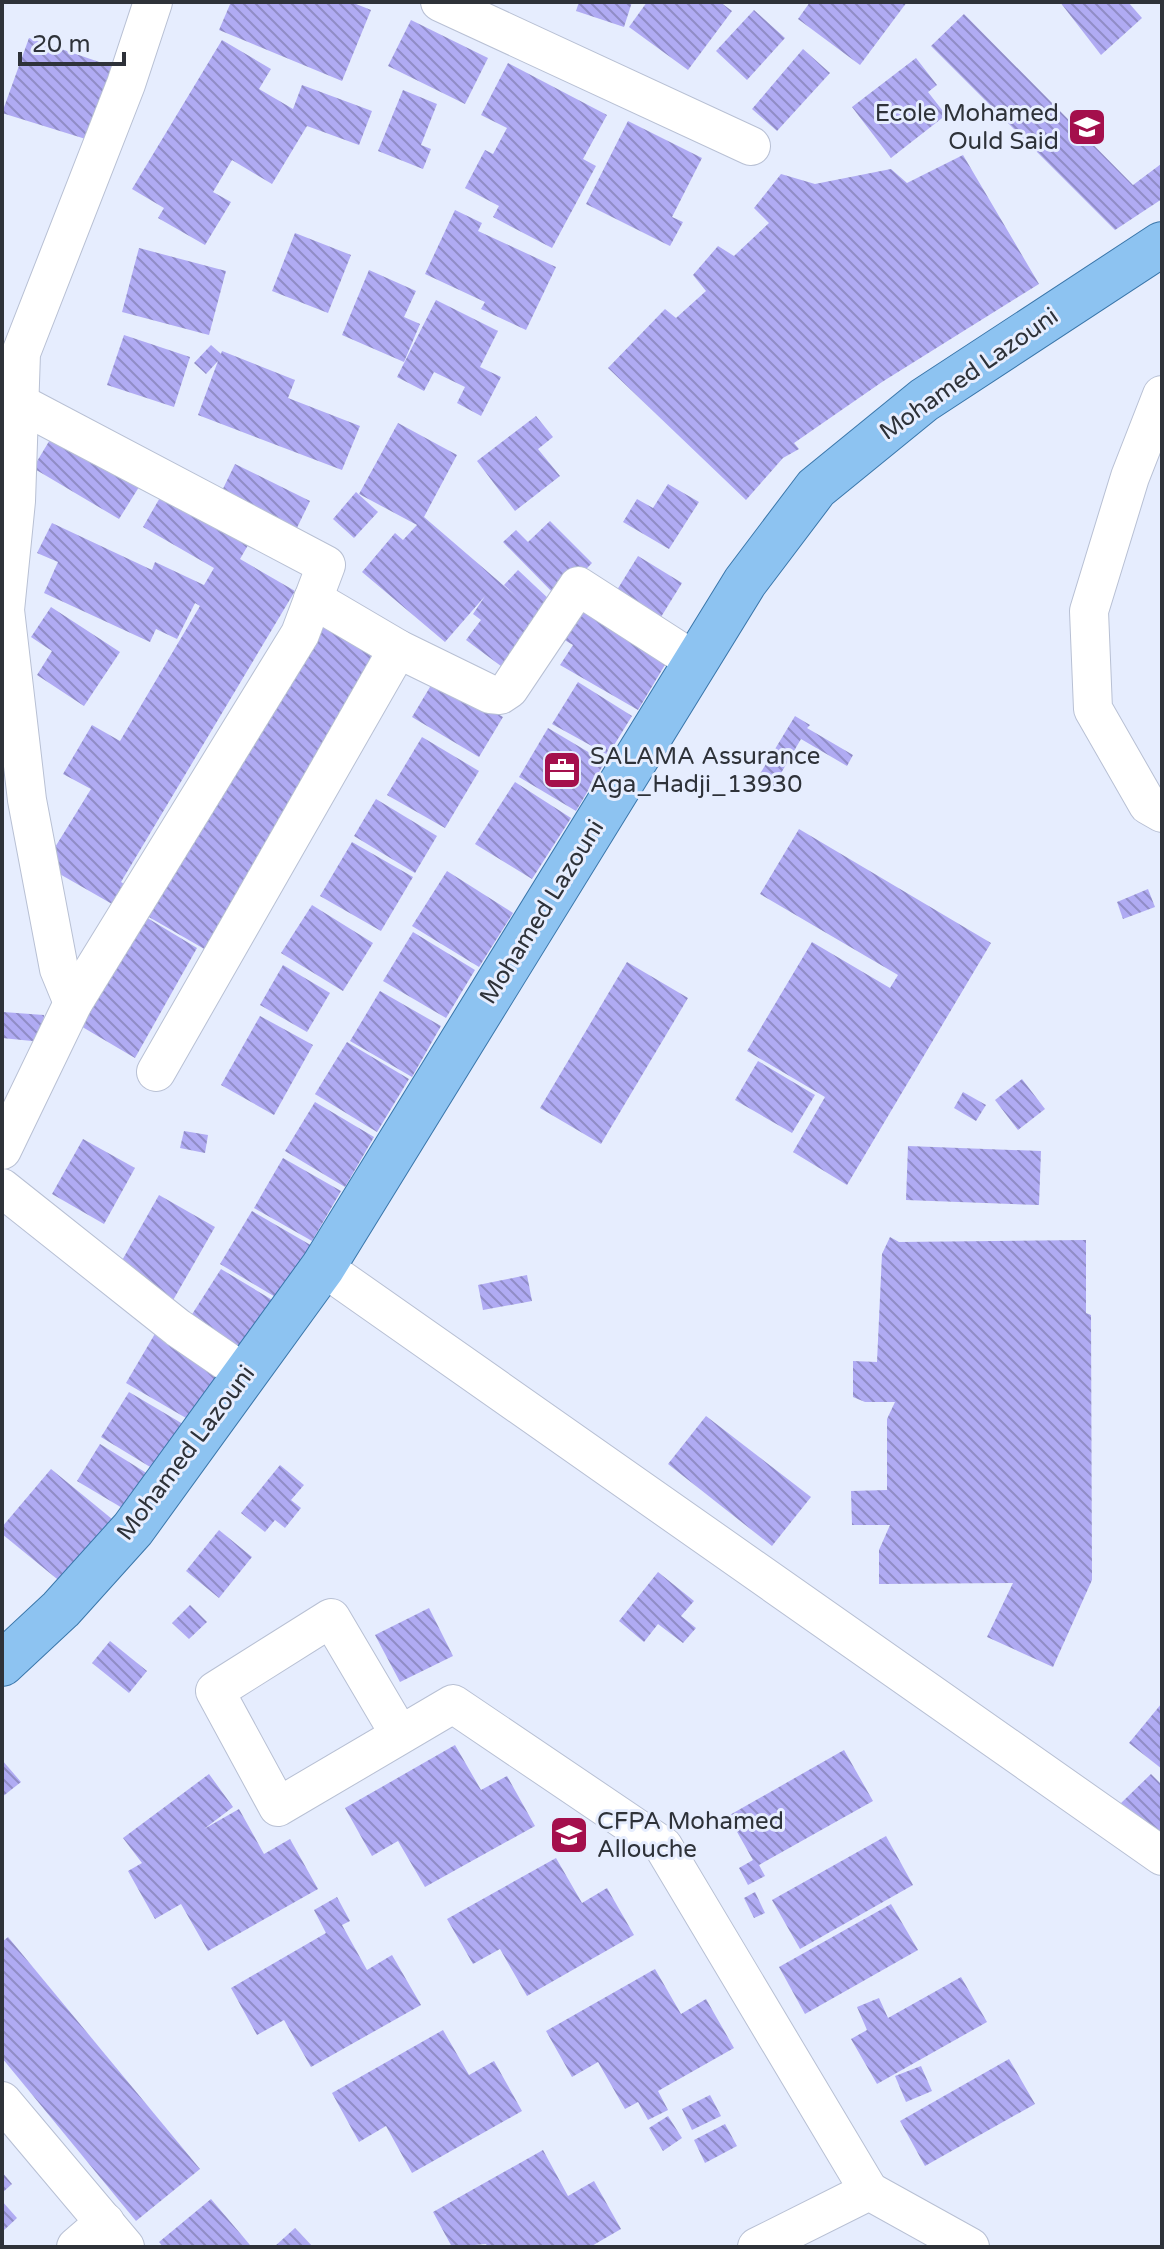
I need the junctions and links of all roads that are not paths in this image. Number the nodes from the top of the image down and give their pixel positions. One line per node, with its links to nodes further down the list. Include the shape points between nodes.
1 (153, 2): 6 (street, via 21,353)
2 (440, 2): 3 (street)
3 (751, 146)
4 (1162, 244): 9 (main road, Mohamed Lazouni, via 924,400 816,488 745,582)
5 (1162, 395): 10 (street, via 1130,477 1089,611 1093,709 1148,805)
6 (19, 403): 7 (street, via 326,565); 11 (street, via 5,610 27,800 59,969)
7 (313, 599): 8 (street); 11 (street, via 300,634)
8 (398, 649): 9 (street, via 500,695 578,586); 12 (street)
9 (696, 662): 15 (main road, Mohamed Lazouni)
10 (1162, 813)
11 (73, 1003): 13 (street)
12 (156, 1072)
13 (2, 1150)
14 (2, 1188): 16 (street, via 178,1328)
15 (323, 1267): 16 (main road, Mohamed Lazouni); 19 (street)
16 (245, 1374): 17 (main road, Mohamed Lazouni, via 133,1529 61,1609)
17 (2, 1664)
18 (400, 1735): 18 (street, via 278,1807 215,1691 331,1618); 21 (street, via 453,1704 663,1846)
19 (1162, 1856)
20 (2, 2101): 22 (street)
21 (869, 2191): 24 (street); 25 (street)
22 (115, 2234): 23 (street)
23 (76, 2247)
24 (757, 2247)
25 (970, 2247)

